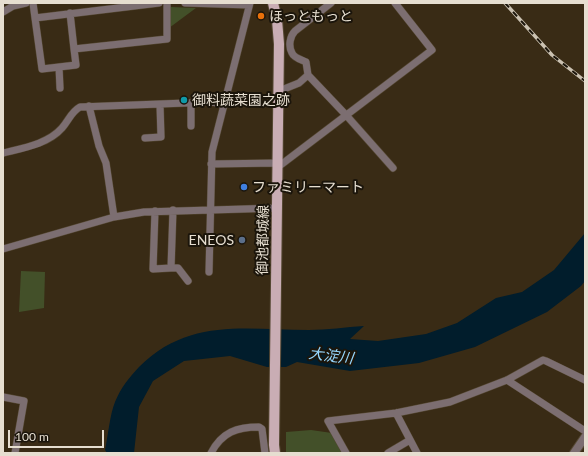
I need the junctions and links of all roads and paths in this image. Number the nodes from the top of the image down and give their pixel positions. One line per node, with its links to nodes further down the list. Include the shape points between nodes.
1 (26, 3): 11 (street)
2 (33, 3): 13 (street)
3 (148, 3): 4 (street); 12 (street)
4 (159, 3)
5 (167, 3): 14 (street, via 167,39)
6 (185, 3): 10 (street)
7 (273, 3): 18 (main road, 御池都城線, via 279,44)
8 (331, 3): 16 (street, via 291,35 292,53 306,62)
9 (395, 3): 23 (street, via 432,50)
10 (250, 4): 21 (street)
11 (3, 12)
12 (70, 14): 13 (street); 14 (street)
13 (35, 18): 15 (street, via 42,69)
14 (74, 49): 15 (street, via 76,65)
15 (59, 67): 17 (street)
16 (308, 75): 18 (street, via 299,83); 23 (street)
17 (60, 88)
18 (279, 91): 28 (main road, 御池都城線)
19 (191, 103): 20 (street); 21 (street, via 213,102); 24 (street)
20 (160, 105): 22 (street); 25 (street, via 161,137)
21 (224, 105): 27 (street, via 214,139)
22 (89, 106): 26 (street, via 80,106 73,110 62,128 49,138 33,146); 34 (street, via 106,163)
23 (346, 115): 28 (street); 29 (street)
24 (191, 126)
25 (145, 138)
26 (3, 153)
27 (211, 164): 28 (street); 32 (street)
28 (278, 165): 30 (main road, 御池都城線)
29 (393, 168)
30 (278, 208): 32 (street); 49 (main road, 御池都城線)
31 (173, 210): 32 (street); 33 (street); 36 (street)
32 (211, 210): 37 (street)
33 (155, 211): 34 (street); 36 (street, via 152,269)
34 (114, 217): 35 (street)
35 (3, 249)
36 (171, 268): 38 (street, via 178,268)
37 (210, 272)
38 (188, 281)
39 (508, 380): 40 (street, via 543,360); 42 (street, via 450,402); 43 (street)
40 (585, 380)
41 (3, 398): 46 (street, via 24,401)
42 (396, 414): 45 (street); 50 (street, via 328,421)
43 (585, 431)
44 (585, 437): 53 (street)
45 (410, 440): 51 (street); 52 (street)
46 (15, 453)
47 (211, 453): 48 (street, via 223,436 236,429 259,427 262,428)
48 (265, 453)
49 (275, 453)
50 (346, 453)
51 (388, 453)
52 (417, 453)
53 (574, 453)

